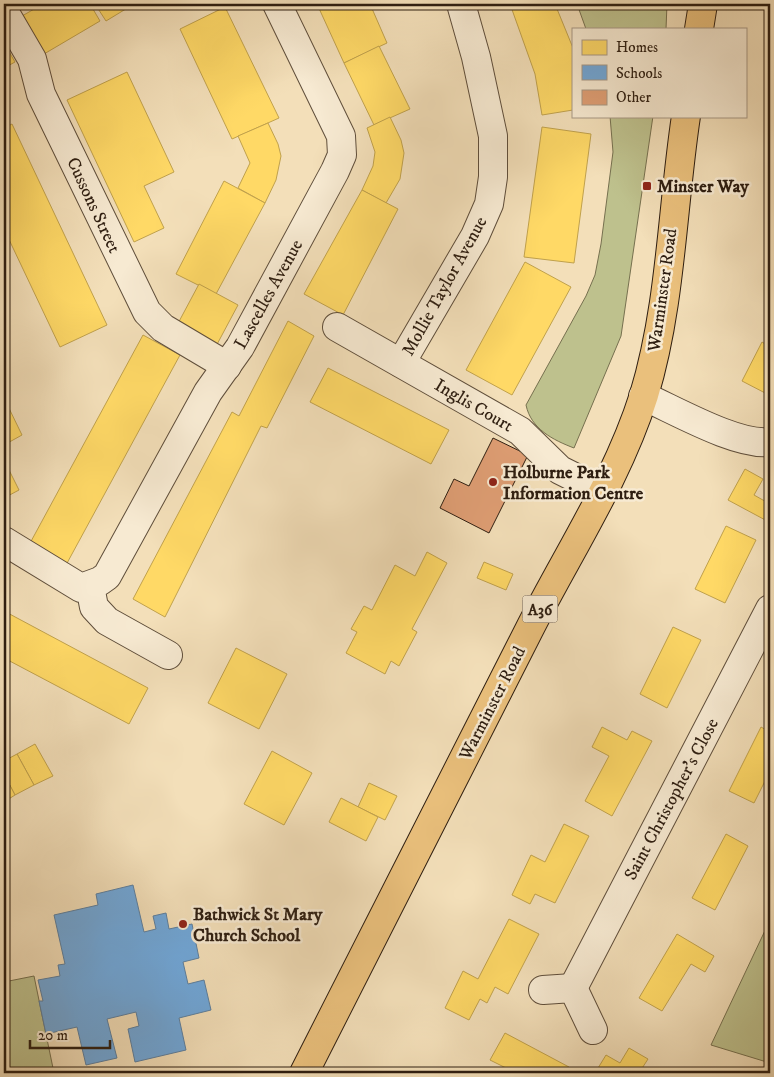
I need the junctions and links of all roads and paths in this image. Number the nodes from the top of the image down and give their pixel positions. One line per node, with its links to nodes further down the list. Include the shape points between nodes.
1 (277, 4): 9 (street, Lascelles Avenue, via 336,121 342,155)
2 (461, 4): 8 (street, Mollie Taylor Avenue, via 493,136 489,204 475,236)
3 (703, 4): 5 (highway)
4 (4, 11): 9 (street, Cussons Street, via 32,59 41,94 147,312 163,328)
5 (699, 28)
6 (686, 118): 10 (highway, Warminster Road / A36, via 660,330)
7 (338, 327): 8 (street, Inglis Court)
8 (401, 363): 12 (street, Inglis Court, via 520,432 560,470)
9 (227, 366): 14 (street, Lascelles Avenue, via 208,392)
10 (644, 396): 11 (street, via 741,440); 12 (highway, Warminster Road / A36)
11 (770, 442)
12 (602, 491): 20 (highway, Warminster Road / A36)
13 (4, 541): 14 (street, via 81,588)
14 (98, 581): 16 (street, via 94,607 107,621)
15 (770, 609): 17 (street, Saint Christopher's Close)
16 (168, 655)
17 (573, 988): 18 (street); 19 (street)
18 (543, 990)
19 (593, 1030)
20 (304, 1073)

